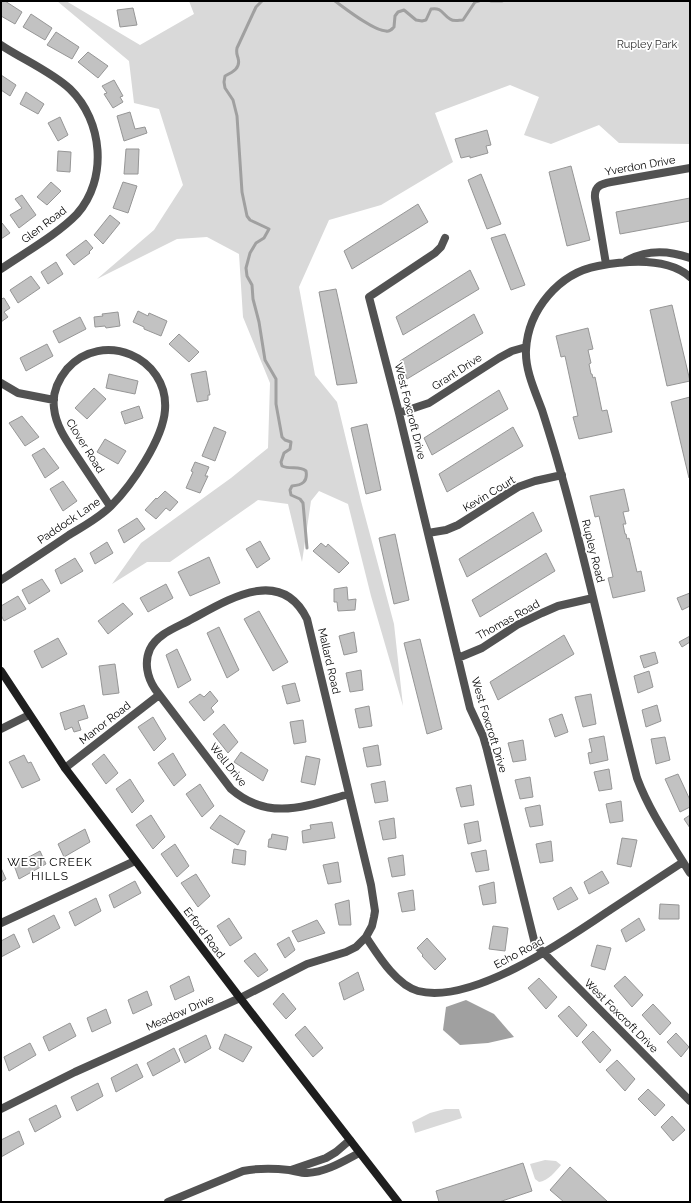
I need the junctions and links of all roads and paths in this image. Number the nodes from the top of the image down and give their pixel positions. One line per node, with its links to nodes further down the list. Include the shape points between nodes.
1 (1, 45): 7 (street, Glen Road, via 56,79 77,96 90,120 98,154 95,175 84,205 58,230)
2 (690, 168): 6 (street, Yverdon Drive, via 606,183 595,189)
3 (445, 238): 12 (street, West Foxcroft Drive, via 435,253 369,297)
4 (690, 258): 5 (street, via 656,251 643,253)
5 (625, 262): 6 (street); 8 (street, via 667,265)
6 (606, 264): 9 (street, Rupley Road, via 576,272 549,294 534,318)
7 (1, 269)
8 (690, 277)
9 (526, 347): 12 (street, Grant Drive, via 499,358 429,403); 13 (street, Rupley Road, via 529,374)
10 (1, 384): 11 (street, via 18,393)
11 (54, 400): 14 (street, Clover Road, via 56,419 62,434); 14 (street, Paddock Lane, via 58,382 71,365 81,357 98,351 120,351 133,355 147,364 158,379 165,399 161,428 135,477)
12 (399, 413): 15 (street, West Foxcroft Drive)
13 (562, 475): 15 (street, Kevin Court, via 518,487 458,525); 17 (street, Rupley Road)
14 (110, 506): 16 (street, Paddock Lane, via 93,520)
15 (428, 533): 18 (street, West Foxcroft Drive)
16 (1, 580)
17 (593, 598): 18 (street, Thomas Road, via 558,606 542,613 517,625 482,648); 26 (street, Rupley Road, via 637,778 654,815)
18 (458, 658): 30 (street, West Foxcroft Drive, via 470,708 487,750 534,944)
19 (1, 670): 21 (street, Erford Road)
20 (159, 695): 23 (street, Manor Road); 24 (street, Well Drive, via 231,789 248,802 261,807 281,809); 24 (street, Mallard Road, via 150,681 147,663 150,648 163,634 251,592 273,590 290,597 308,619)
21 (29, 715): 22 (street); 23 (street, Erford Road)
22 (1, 728)
23 (65, 768): 25 (street, Erford Road)
24 (349, 794): 29 (street, Mallard Road, via 373,896 374,917)
25 (135, 860): 28 (street); 31 (street, Erford Road)
26 (683, 862): 27 (street, Rupley Road); 30 (street, Echo Road)
27 (690, 873)
28 (1, 922)
29 (366, 937): 30 (street, Echo Road, via 398,980 417,990 429,992 452,991 474,985); 31 (street, Meadow Drive, via 346,952 307,964)
30 (543, 953): 32 (street, West Foxcroft Drive)
31 (240, 998): 33 (street, Meadow Drive, via 75,1072); 34 (street, Erford Road)
32 (690, 1101)
33 (1, 1109)
34 (350, 1140): 35 (street, Erford Road); 36 (street, via 326,1158)
35 (359, 1154): 36 (street, via 323,1170 306,1173); 38 (street, Erford Road)
36 (290, 1170): 37 (street, via 254,1169)
37 (168, 1202)
38 (398, 1202)

